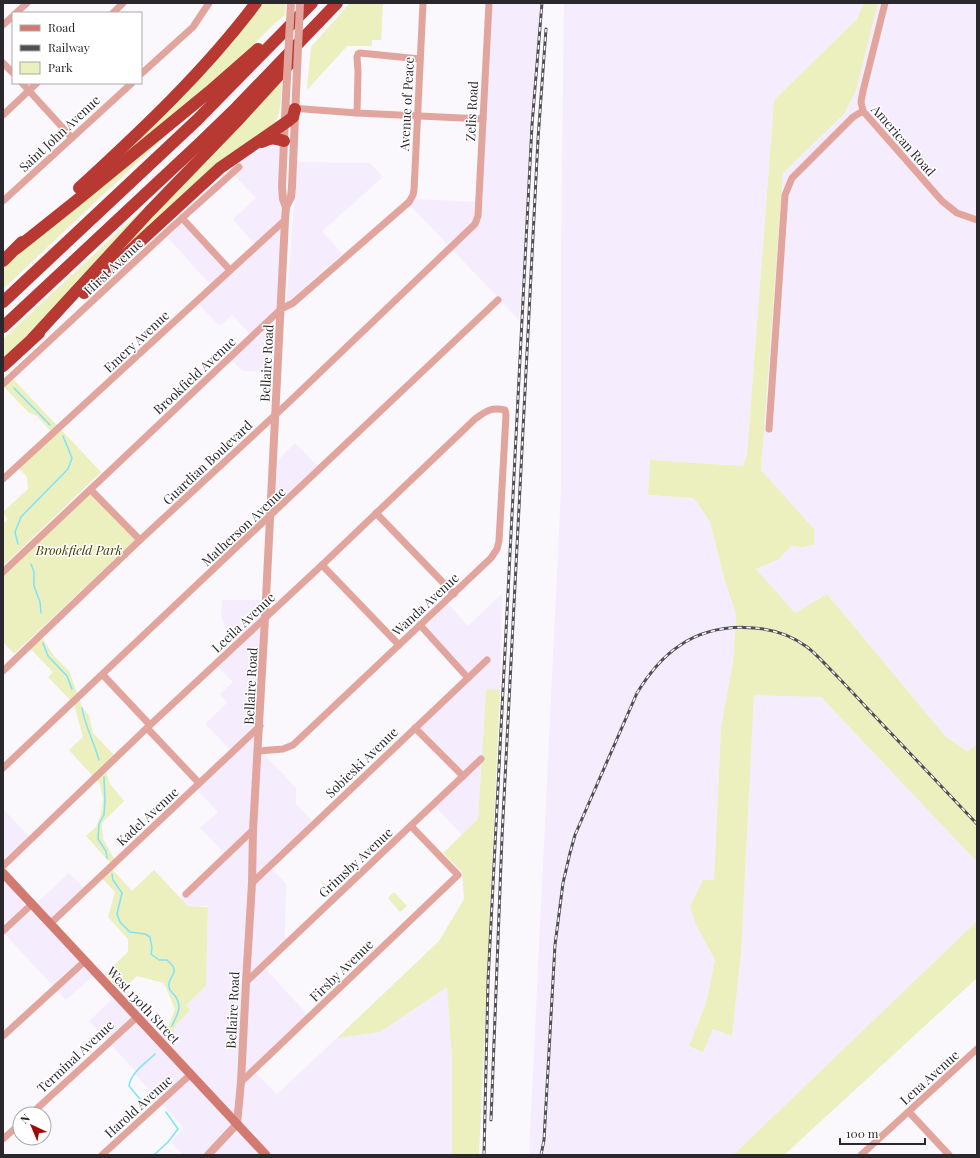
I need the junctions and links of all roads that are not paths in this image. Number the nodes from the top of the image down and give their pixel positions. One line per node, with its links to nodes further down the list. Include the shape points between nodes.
1 (27, 3): 13 (street)
2 (123, 3): 14 (street)
3 (209, 3): 20 (street, via 193,27)
4 (256, 3): 43 (highway, via 209,61 158,115)
5 (291, 3): 25 (street, Bellaire Road, bridge, via 286,96)
6 (301, 3): 25 (street, Bellaire Road, bridge, via 296,92); 43 (highway, via 262,44 209,92)
7 (312, 3): 47 (highway, via 198,120)
8 (337, 3): 49 (highway, via 206,138)
9 (341, 3): 50 (highway, via 276,80)
10 (423, 3): 17 (street, Avenue of Peace)
11 (489, 3): 30 (street, Zelis Road)
12 (885, 3): 26 (street, American Road, via 863,91)
13 (17, 12)
14 (114, 12)
15 (12, 17): 16 (street)
16 (3, 26)
17 (420, 59): 27 (street, via 358,54); 29 (street, Avenue of Peace)
18 (3, 63): 19 (street)
19 (12, 72)
20 (142, 73)
21 (23, 84): 24 (street)
22 (36, 84): 24 (street)
23 (131, 84): 32 (street, Saint John Avenue)
24 (29, 91): 28 (street); 32 (street)
25 (291, 108): 27 (street); 31 (highway, via 293,117); 38 (street, Bellaire Road, via 292,187)
26 (862, 111): 42 (street, American Road, via 942,201 957,213); 55 (street, via 792,178 785,195)
27 (357, 113): 29 (street)
28 (3, 115)
29 (417, 116): 30 (street); 37 (street, Avenue of Peace, via 413,193)
30 (483, 120): 41 (street, Zelis Road)
31 (285, 124): 33 (street, Bellaire Road); 34 (highway)
32 (72, 138): 36 (street, Saint John Avenue)
33 (284, 141): 34 (highway, via 270,138); 38 (street, Bellaire Road, via 283,198)
34 (251, 146): 50 (highway, via 220,168)
35 (240, 167): 39 (street, Hirst Avenue)
36 (3, 201)
37 (407, 204): 48 (street, Brookfield Avenue, via 293,303)
38 (286, 207): 40 (street, Bellaire Road)
39 (182, 218): 45 (street); 52 (street, Hirst Avenue)
40 (285, 220): 45 (street, Emery Avenue); 48 (street, Bellaire Road)
41 (477, 220): 54 (street, Guardian Boulevard)
42 (977, 220)
43 (17, 248): 44 (highway)
44 (3, 261)
45 (230, 270): 56 (street, Emery Avenue)
46 (498, 300): 59 (street, Matherson Avenue)
47 (3, 302)
48 (281, 309): 54 (street, Bellaire Road); 57 (street, Brookfield Avenue)
49 (3, 327)
50 (33, 338): 51 (highway)
51 (3, 366)
52 (3, 384)
53 (505, 410): 58 (street, Leeila Avenue, via 496,408 475,419); 63 (street, Wanda Avenue, via 497,549)
54 (276, 414): 59 (street, Bellaire Road); 60 (street, Guardian Boulevard)
55 (769, 429)
56 (3, 479)
57 (91, 490): 60 (street); 62 (street, Brookfield Avenue)
58 (376, 513): 61 (street, Leeila Avenue); 63 (street)
59 (270, 517): 64 (street, Bellaire Road); 69 (street, Matherson Avenue)
60 (140, 540): 68 (street, Guardian Boulevard)
61 (322, 565): 64 (street, Leeila Avenue); 66 (street)
62 (3, 572)
63 (454, 594): 65 (street, Wanda Avenue)
64 (265, 618): 71 (street, Bellaire Road); 72 (street, Leeila Avenue)
65 (420, 625): 66 (street, Wanda Avenue); 70 (street)
66 (400, 645): 74 (street, Wanda Avenue, via 293,745 283,749)
67 (487, 660): 70 (street, Sobieski Avenue)
68 (3, 671)
69 (103, 675): 72 (street); 76 (street, Matherson Avenue)
70 (468, 678): 73 (street, Sobieski Avenue)
71 (260, 726): 74 (street, Bellaire Road); 78 (street, Kadel Avenue)
72 (149, 727): 78 (street); 81 (street, Leeila Avenue)
73 (415, 728): 77 (street); 83 (street, Sobieski Avenue)
74 (258, 751): 80 (street, Bellaire Road)
75 (480, 759): 77 (street, Grimsby Avenue)
76 (3, 768)
77 (463, 776): 79 (street, Grimsby Avenue)
78 (199, 783): 86 (street, Kadel Avenue)
79 (411, 826): 89 (street, Grimsby Avenue); 94 (street, Firsby Avenue, via 458,875)
80 (253, 830): 83 (street, Bellaire Road); 84 (street)
81 (3, 866)
82 (3, 873): 85 (main road, West 130th Street)
83 (252, 883): 89 (street, Bellaire Road)
84 (186, 894)
85 (32, 904): 86 (main road, West 130th Street); 87 (street)
86 (50, 923): 88 (main road, West 130th Street)
87 (3, 931)
88 (85, 961): 90 (main road, West 130th Street); 91 (street)
89 (246, 982): 94 (street, Bellaire Road)
90 (137, 1017): 93 (main road, West 130th Street); 95 (street, Terminal Avenue)
91 (3, 1036)
92 (977, 1049): 96 (street, Lena Avenue)
93 (191, 1074): 97 (main road, West 130th Street); 100 (street, Harold Avenue)
94 (241, 1082): 97 (street, Bellaire Road)
95 (39, 1106)
96 (909, 1112): 103 (street, Lena Avenue); 104 (street)
97 (237, 1124): 101 (street); 102 (main road, West 130th Street)
98 (12, 1131): 99 (street)
99 (3, 1139)
100 (102, 1155)
101 (208, 1155)
102 (266, 1155)
103 (861, 1155)
104 (949, 1155)

